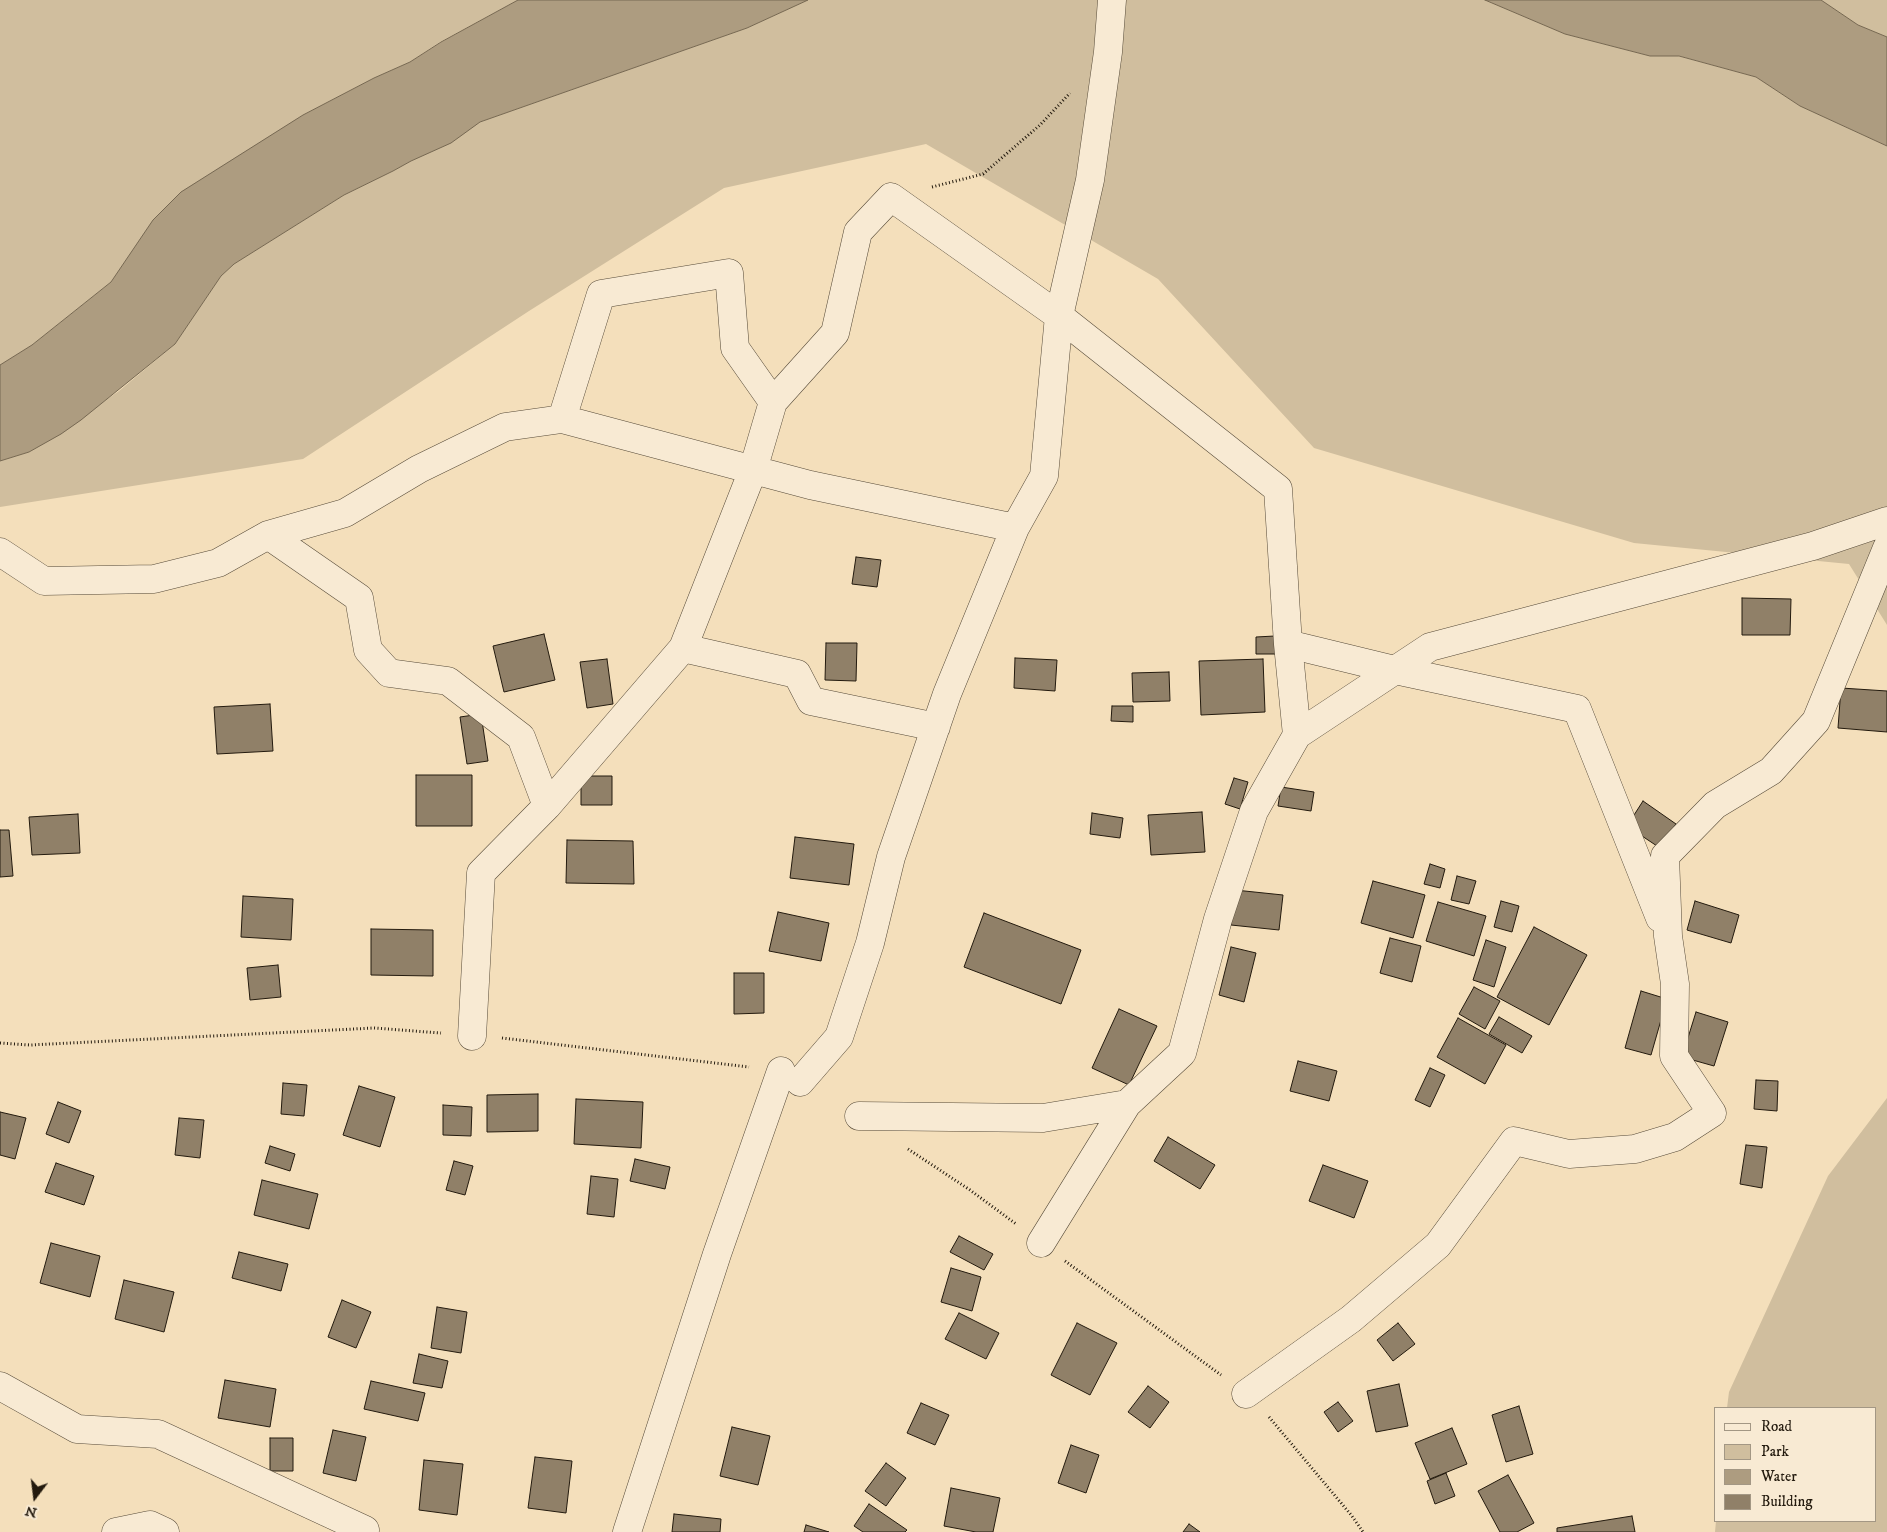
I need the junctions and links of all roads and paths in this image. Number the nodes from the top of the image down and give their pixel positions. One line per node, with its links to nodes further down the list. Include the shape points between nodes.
1 (1112, 0): 4 (street, via 1090,180)
2 (1074, 89): 3 (path, via 1040,125 983,174)
3 (892, 197): 4 (street); 5 (street, via 858,232 835,333)
4 (1059, 316): 9 (street, via 1044,476); 13 (street, via 1278,489)
5 (773, 402): 6 (street, via 735,348 728,273 601,294); 7 (street)
6 (562, 419): 7 (street); 10 (street, via 504,427 419,470 345,513)
7 (752, 470): 9 (street); 14 (street)
8 (1887, 521): 15 (street, via 1813,546 1430,646)
9 (1015, 528): 16 (street)
10 (268, 535): 12 (street, via 218,563 154,579 44,580); 18 (street, via 360,598 368,650 390,673 448,681 521,737)
11 (1887, 548): 19 (street, via 1816,721 1771,771 1715,805 1665,856)
12 (0, 552)
13 (1288, 644): 15 (street); 17 (street)
14 (683, 648): 16 (street, via 797,674 810,701); 18 (street)
15 (1395, 670): 17 (street); 19 (street, via 1577,709)
16 (936, 727): 29 (street, via 891,857 870,943 838,1037 791,1076 717,1254)
17 (1297, 735): 21 (street, via 1254,811 1218,919 1182,1054)
18 (547, 806): 20 (street, via 481,873)
19 (1668, 936): 25 (street, via 1675,984 1674,1056 1712,1113 1675,1137 1634,1149 1569,1154 1514,1141 1438,1245 1351,1319)
20 (472, 1036)
21 (1127, 1104): 22 (street, via 1043,1118); 23 (street)
22 (860, 1116)
23 (1042, 1243)
24 (0, 1386): 26 (street, via 77,1429 158,1434)
25 (1246, 1394)
26 (361, 1531)
27 (116, 1532): 28 (street, via 150,1525)
28 (165, 1532)
29 (627, 1532)

